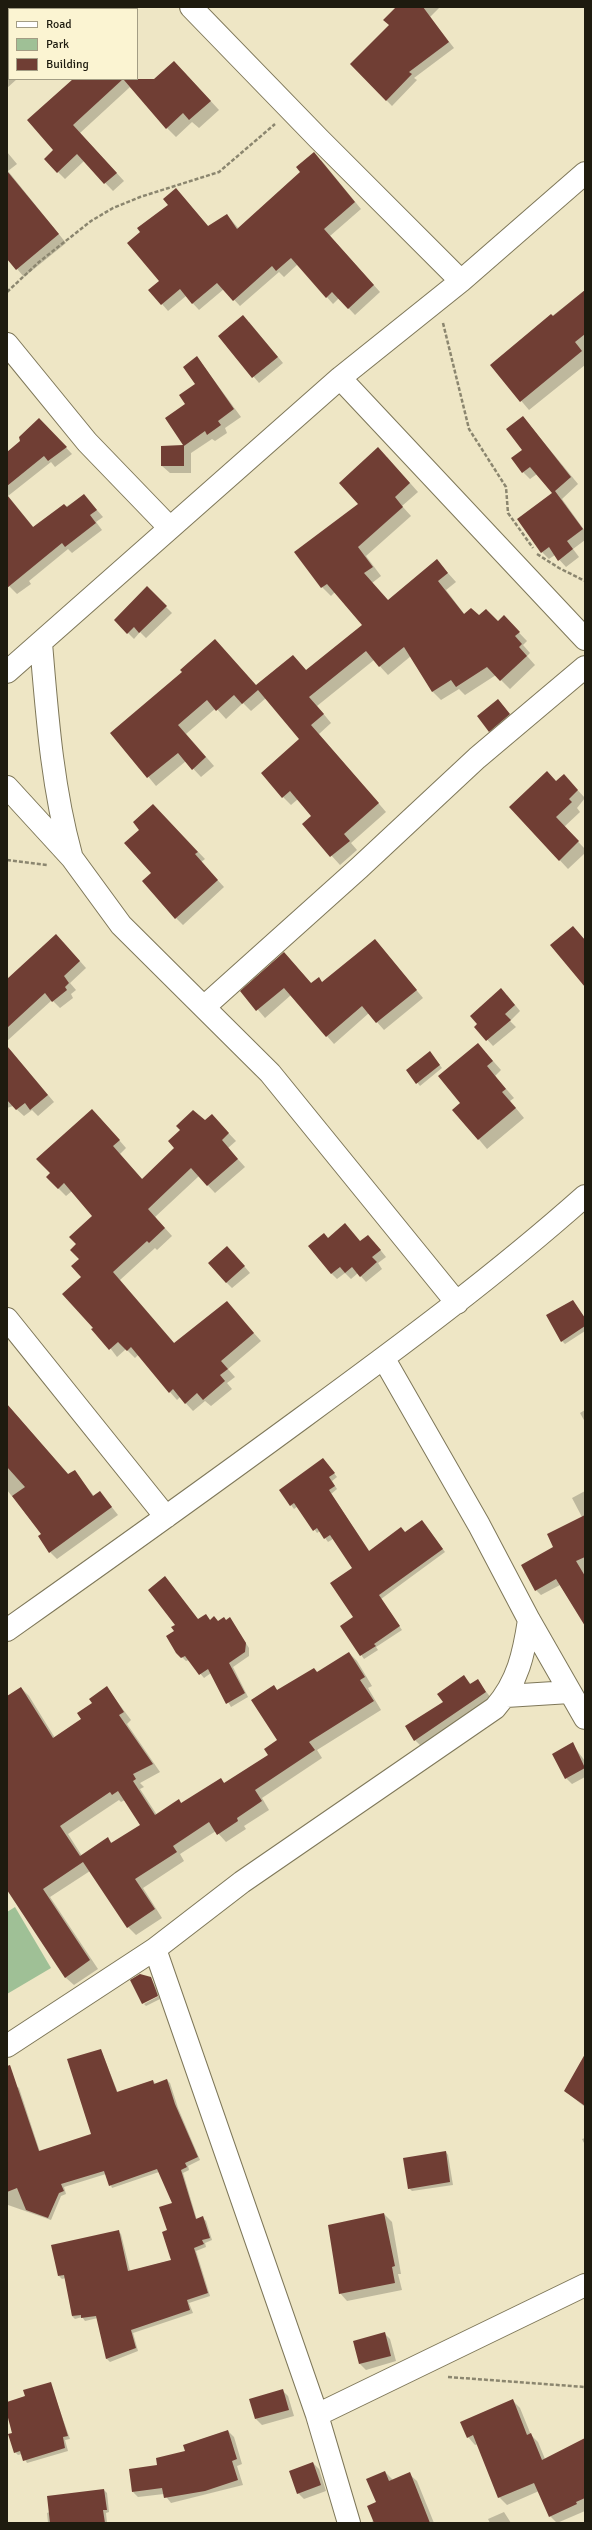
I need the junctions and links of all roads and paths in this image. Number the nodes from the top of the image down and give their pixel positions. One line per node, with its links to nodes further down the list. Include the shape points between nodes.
1 (191, 7): 2 (street)
2 (290, 109): 4 (street); 5 (path, via 219,172 113,208 91,221 39,262)
3 (585, 172): 4 (street)
4 (461, 282): 6 (street)
5 (7, 292)
6 (439, 300): 8 (street); 10 (path, via 466,420 474,438 506,487 508,513 537,554)
7 (7, 344): 9 (street, via 87,442)
8 (340, 378): 9 (street); 11 (street)
9 (169, 527): 12 (street, via 116,578)
10 (585, 581)
11 (585, 639)
12 (41, 643): 14 (street); 17 (street, via 48,727 59,801)
13 (585, 667): 18 (street, via 477,758)
14 (7, 672)
15 (7, 787): 17 (street)
16 (7, 860): 17 (path)
17 (76, 864): 18 (street, via 121,925)
18 (204, 1007): 20 (street, via 270,1073)
19 (585, 1196): 20 (street)
20 (457, 1304): 22 (street)
21 (7, 1319): 23 (street)
22 (384, 1359): 23 (street); 24 (street, via 479,1525)
23 (166, 1517): 25 (street)
24 (529, 1620): 26 (street); 27 (street, via 519,1670)
25 (7, 1630)
26 (570, 1692): 27 (street); 28 (street)
27 (506, 1696): 29 (street, via 483,1718 242,1882)
28 (585, 1718)
29 (155, 1949): 30 (street); 34 (street)
30 (7, 2046)
31 (585, 2285): 34 (street)
32 (445, 2377): 33 (path)
33 (585, 2387)
34 (317, 2415): 35 (street)
35 (350, 2523)

